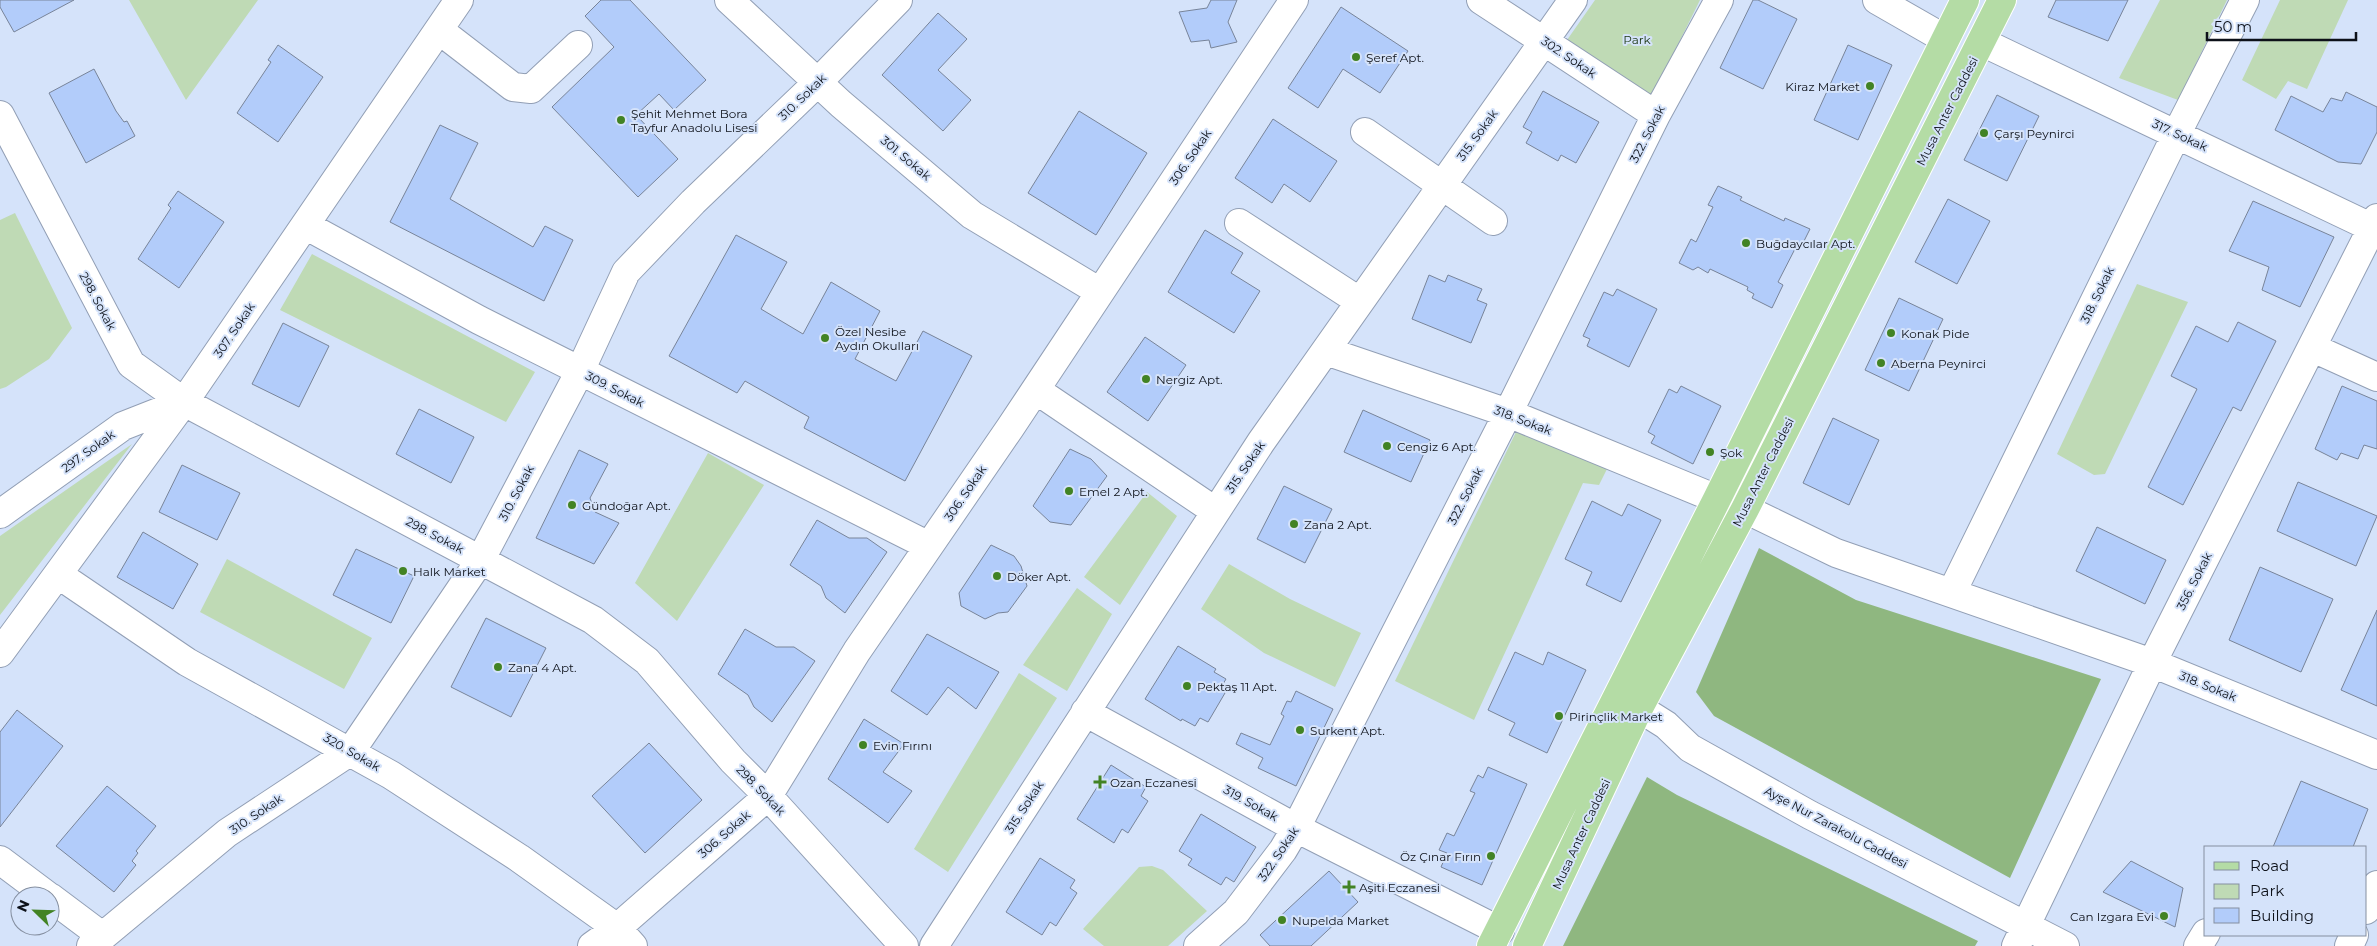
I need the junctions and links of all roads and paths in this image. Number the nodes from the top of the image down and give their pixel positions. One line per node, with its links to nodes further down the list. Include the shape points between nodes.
1 (459, 0): 12 (street, 307. Sokak)
2 (729, 0): 17 (street, 301. Sokak)
3 (898, 0): 17 (street, 310. Sokak)
4 (1294, 0): 27 (street, 306. Sokak)
5 (1481, 0): 14 (street, 302. Sokak)
6 (1573, 0): 14 (street, 315. Sokak)
7 (1719, 0): 19 (street, 322. Sokak)
8 (1877, 0): 13 (street)
9 (1965, 0): 13 (main road, Musa Anter Caddesi)
10 (2002, 0): 15 (main road, Musa Anter Caddesi)
11 (2245, 0): 21 (street, 318. Sokak)
12 (439, 30): 16 (street, via 513,87 531,89); 25 (street, 307. Sokak)
13 (1946, 39): 36 (main road, Musa Anter Caddesi)
14 (1545, 41): 19 (street, 302. Sokak); 22 (street, 315. Sokak)
15 (1982, 42): 21 (street, 317. Sokak); 37 (main road, Musa Anter Caddesi)
16 (578, 44)
17 (818, 82): 27 (street, 301. Sokak, via 972,215); 31 (street, 310. Sokak, via 693,202 626,272)
18 (0, 115): 34 (street, 298. Sokak, via 131,364)
19 (1656, 115): 35 (street, 322. Sokak)
20 (1365, 132): 22 (street)
21 (2177, 133): 26 (street, 317. Sokak); 43 (street, 318. Sokak)
22 (1442, 185): 23 (street); 28 (street, 315. Sokak)
23 (1493, 221)
24 (1239, 223): 28 (street)
25 (305, 225): 31 (street, 309. Sokak); 34 (street, 307. Sokak)
26 (2375, 225): 29 (street, 356. Sokak)
27 (1100, 292): 33 (street, 306. Sokak)
28 (1359, 302): 30 (street, 315. Sokak)
29 (2313, 348): 32 (street); 45 (street, 356. Sokak)
30 (1326, 351): 35 (street, 318. Sokak); 38 (street, 315. Sokak)
31 (580, 371): 40 (street, 309. Sokak); 41 (street, 310. Sokak)
32 (2377, 377)
33 (1036, 390): 38 (street); 40 (street, 306. Sokak)
34 (184, 402): 39 (street, 297. Sokak, via 123,426); 41 (street, 298. Sokak); 42 (street, 307. Sokak)
35 (1508, 413): 36 (street, 318. Sokak); 51 (street, 322. Sokak)
36 (1717, 499): 46 (main road, Musa Anter Caddesi)
37 (1745, 509): 43 (street, 318. Sokak, via 1836,553); 46 (main road, Musa Anter Caddesi)
38 (1216, 511): 47 (street, 315. Sokak)
39 (0, 514)
40 (929, 546): 50 (street, 306. Sokak, via 857,651)
41 (481, 559): 48 (street, 310. Sokak); 50 (street, 298. Sokak, via 594,620 647,661 733,761)
42 (58, 575): 44 (street, 307. Sokak); 48 (street, 320. Sokak, via 187,662)
43 (1952, 592): 45 (street, 318. Sokak)
44 (0, 653)
45 (2152, 663): 49 (street, 318. Sokak); 57 (street, 356. Sokak)
46 (1627, 703): 57 (street, Ayşe Nur Zarakolu Caddesi, via 1666,725 1690,748); 59 (main road, Musa Anter Caddesi); 65 (main road, Musa Anter Caddesi)
47 (1085, 712): 51 (street, 319. Sokak); 63 (street, 315. Sokak)
48 (350, 751): 58 (street, 320. Sokak, via 519,858); 60 (street, 310. Sokak, via 227,833)
49 (2377, 754)
50 (768, 796): 58 (street, 306. Sokak); 62 (street, 298. Sokak)
51 (1296, 828): 59 (street, 319. Sokak); 64 (street, 322. Sokak, via 1236,912)
52 (0, 860): 54 (street)
53 (2377, 885): 56 (street)
54 (34, 886)
55 (60, 907): 60 (street)
56 (2367, 908)
57 (2021, 936): 66 (street, Ayşe Nur Zarakolu Caddesi)
58 (625, 937): 61 (street, 306. Sokak)
59 (1495, 938)
60 (97, 941)
61 (592, 946)
62 (904, 946)
63 (934, 946)
64 (1198, 946)
65 (1527, 946)
66 (2065, 946)

